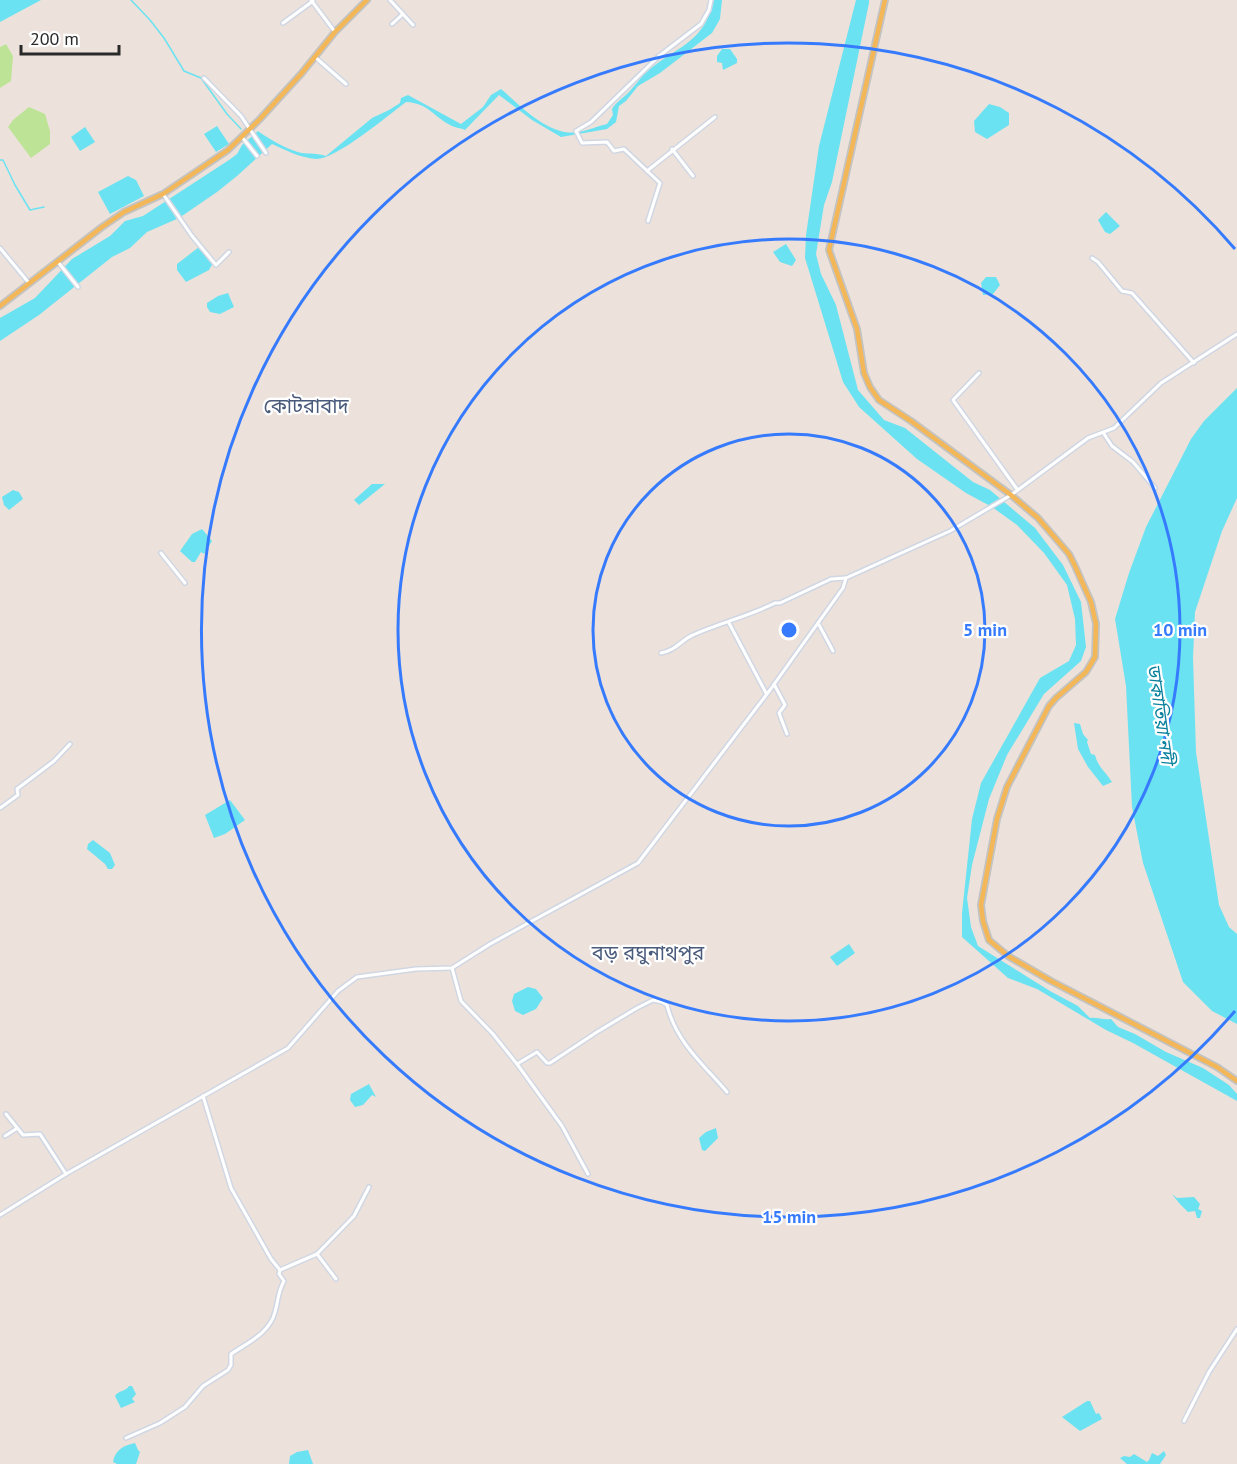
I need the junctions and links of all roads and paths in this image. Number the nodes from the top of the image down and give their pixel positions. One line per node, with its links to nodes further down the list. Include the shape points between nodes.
1 (367, 0): 10 (main road)
2 (390, 0): 6 (street)
3 (711, 0): 20 (street, via 701,24 659,56 591,122 576,131 582,143 607,142 614,151 624,149)
4 (885, 0): 37 (main road, via 829,250 858,329 864,373 874,394)
5 (312, 1): 7 (street); 10 (street)
6 (403, 14): 8 (street); 9 (street)
7 (283, 23)
8 (392, 24)
9 (412, 25)
10 (335, 32): 11 (main road)
11 (315, 57): 13 (street); 15 (main road)
12 (204, 78): 15 (street)
13 (346, 84)
14 (714, 117): 17 (street)
15 (249, 129): 16 (main road); 18 (street)
16 (241, 136): 19 (street); 22 (main road, via 228,150)
17 (672, 149): 20 (street); 21 (street)
18 (266, 153)
19 (257, 156)
20 (647, 171): 23 (street, via 660,183)
21 (693, 176)
22 (162, 194): 25 (street, via 216,265); 27 (main road, via 124,212)
23 (648, 221)
24 (0, 248): 28 (street)
25 (229, 252)
26 (1092, 258): 32 (street, via 1122,291 1132,293)
27 (58, 262): 28 (main road); 29 (street)
28 (30, 285): 30 (main road)
29 (78, 287)
30 (0, 306)
31 (1237, 334): 32 (street)
32 (1194, 363): 34 (street, via 1161,383)
33 (979, 373): 36 (street, via 953,400)
34 (1104, 434): 35 (street); 36 (street, via 1088,438)
35 (1155, 488)
36 (1017, 489): 37 (street)
37 (1011, 495): 39 (street, via 950,531); 52 (main road, via 1038,518 1069,554 1091,602 1096,645 1095,657 1086,672 1049,706 1007,788 997,819 981,905 989,940 1051,981)
38 (161, 553): 40 (street)
39 (846, 578): 41 (street, via 831,579); 42 (street)
40 (185, 583)
41 (729, 623): 44 (street, via 697,633 675,649); 46 (street)
42 (818, 623): 43 (street); 45 (street)
43 (833, 651)
44 (661, 653)
45 (774, 684): 46 (street); 47 (street, via 785,705 779,713)
46 (766, 693): 50 (street, via 638,863)
47 (787, 734)
48 (70, 744): 49 (street)
49 (0, 808)
50 (452, 968): 51 (street, via 460,1001); 54 (street, via 357,977 338,991 288,1048)
51 (517, 1064): 53 (street, via 537,1052 547,1063 555,1061 653,1000 667,1005 672,1023 686,1046); 59 (street, via 562,1126)
52 (1237, 1081)
53 (727, 1092)
54 (203, 1096): 58 (street); 63 (street, via 231,1188)
55 (6, 1114): 56 (street)
56 (16, 1129): 57 (street); 58 (street, via 23,1135 40,1134)
57 (5, 1136)
58 (66, 1174): 61 (street)
59 (588, 1174)
60 (369, 1187): 62 (street, via 354,1216)
61 (0, 1215)
62 (317, 1254): 63 (street); 64 (street)
63 (280, 1270): 67 (street, via 284,1281 269,1326 231,1354 228,1370 203,1386 185,1407)
64 (336, 1279)
65 (1237, 1329): 66 (street)
66 (1184, 1421)
67 (126, 1438)

